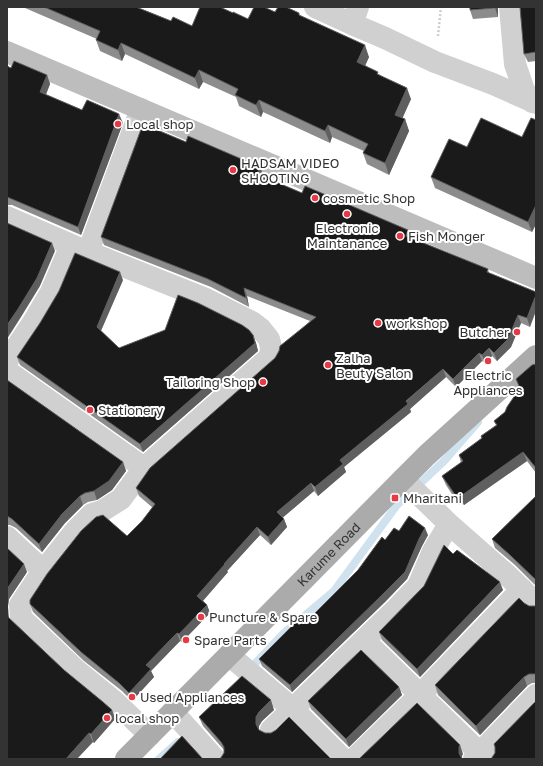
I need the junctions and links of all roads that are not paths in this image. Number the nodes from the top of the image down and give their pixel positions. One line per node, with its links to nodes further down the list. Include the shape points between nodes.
1 (315, 7): 3 (street)
2 (510, 7): 5 (street, via 515,64 524,90)
3 (355, 15): 5 (street, via 385,38 435,62)
4 (7, 52): 6 (street)
5 (534, 102)
6 (142, 110): 8 (street); 9 (street)
7 (7, 217): 8 (street)
8 (79, 248): 11 (street); 13 (street, via 206,299 252,322 269,339 270,357)
9 (536, 278)
10 (536, 356): 14 (main road, Karume Road)
11 (7, 361)
12 (7, 372): 13 (street)
13 (144, 468): 17 (street, via 122,498 102,511 92,514 75,531)
14 (403, 479): 15 (street); 21 (main road, Karume Road)
15 (449, 524): 18 (street); 20 (street, via 433,551 418,586)
16 (7, 538): 17 (street)
17 (44, 571): 19 (street)
18 (529, 596): 22 (street)
19 (14, 600): 27 (street, via 21,618)
20 (364, 640): 22 (street); 24 (street)
21 (229, 655): 24 (street); 25 (main road, Karume Road)
22 (420, 695): 28 (street); 32 (street)
23 (536, 695): 28 (street)
24 (293, 709): 26 (street); 31 (street)
25 (182, 722): 27 (main road, Karume Road); 30 (street)
26 (271, 730)
27 (150, 735): 29 (main road, Karume Road)
28 (480, 757)
29 (126, 759)
30 (215, 759)
31 (343, 759)
32 (354, 759)

